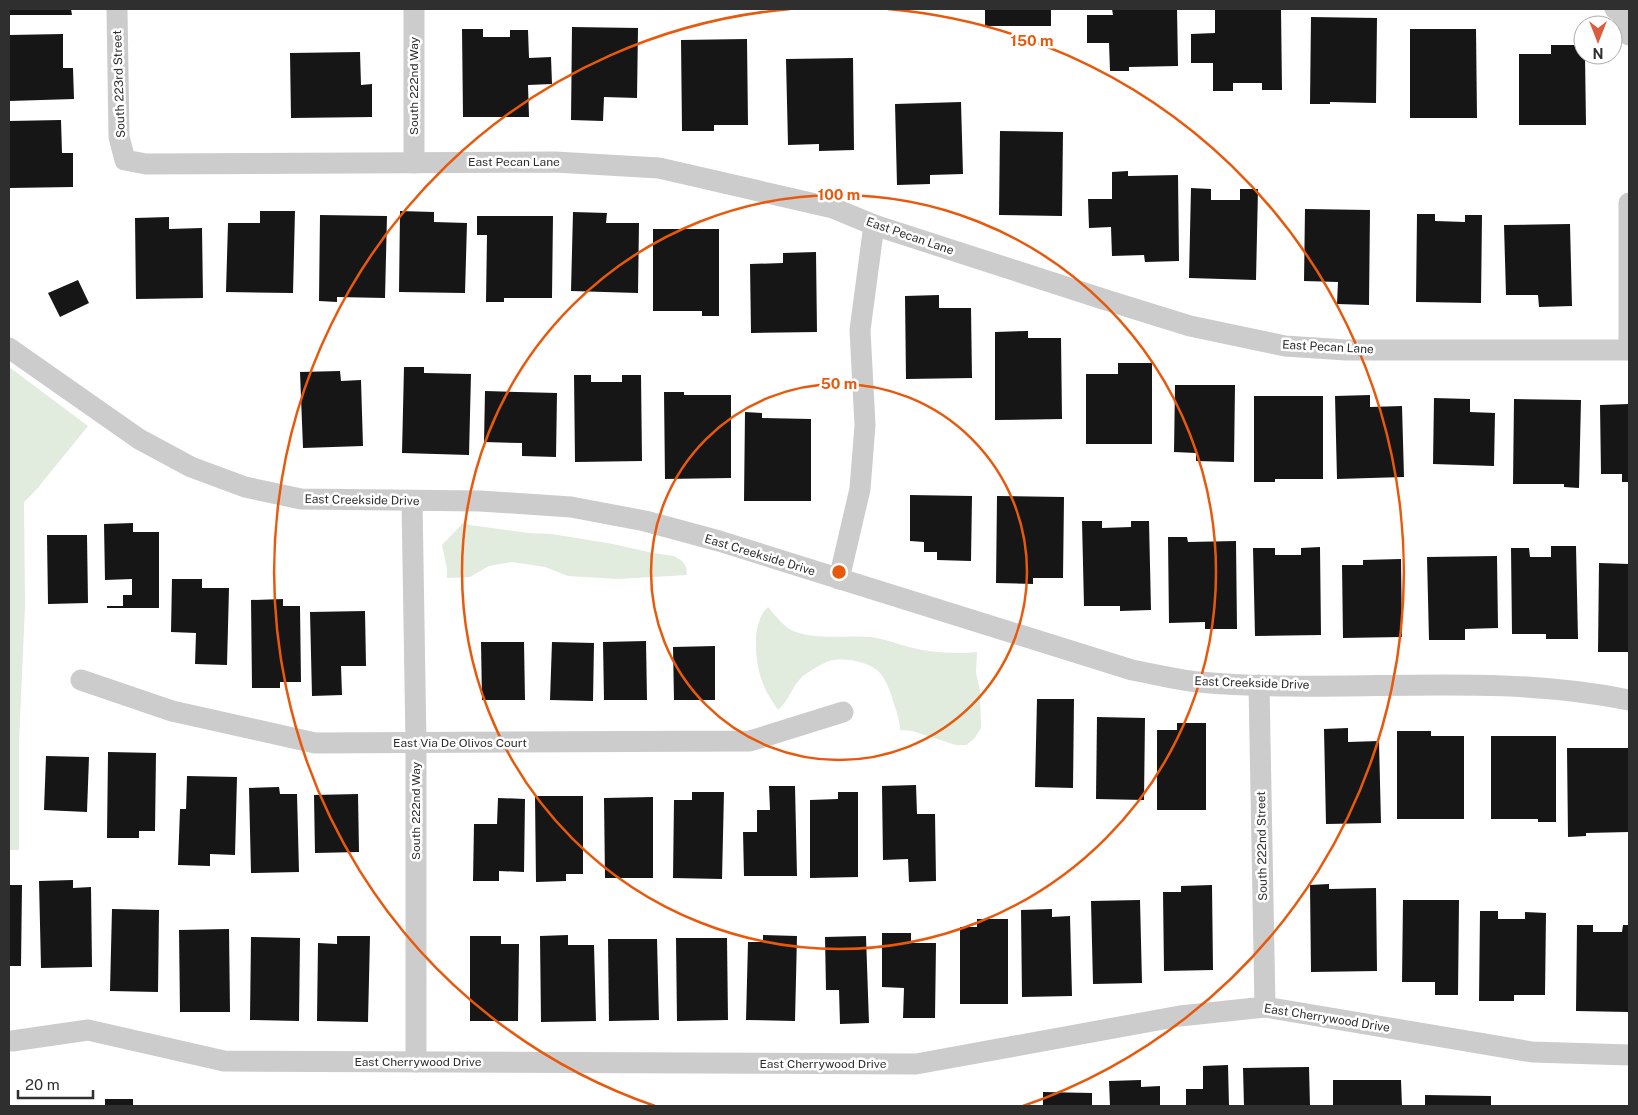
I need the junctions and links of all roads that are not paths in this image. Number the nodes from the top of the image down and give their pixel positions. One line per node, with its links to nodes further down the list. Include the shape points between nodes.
1 (117, 9): 5 (street, South 223rd Street, via 119,137)
2 (414, 9): 6 (street, South 222nd Way)
3 (1618, 10): 4 (street)
4 (1629, 34)
5 (125, 160): 6 (street, East Pecan Lane, via 146,164)
6 (414, 162): 8 (street, East Pecan Lane, via 554,162 659,168 833,208)
7 (1629, 203): 10 (street)
8 (874, 225): 10 (street, East Pecan Lane, via 1190,326 1285,346 1346,350); 12 (street, via 860,330 865,425 860,488)
9 (9, 348): 11 (street, East Creekside Drive, via 139,439 200,470 245,487 301,499)
10 (1629, 350)
11 (412, 501): 12 (street, East Creekside Drive, via 480,501 571,507 646,521); 17 (street, South 222nd Way)
12 (839, 579): 14 (street, East Creekside Drive, via 1132,670 1198,682)
13 (81, 680): 17 (street, East Via De Olivos Court, via 172,711 315,743)
14 (1259, 685): 15 (street, East Creekside Drive, via 1490,685 1590,692); 18 (street, South 222nd Street)
15 (1629, 700)
16 (842, 712): 17 (street, East Via De Olivos Court, via 750,741)
17 (416, 743): 21 (street, South 222nd Way)
18 (1265, 1007): 20 (street, East Cherrywood Drive, via 1532,1052); 21 (street, East Cherrywood Drive, via 1180,1016 916,1064)
19 (12, 1041): 21 (street, East Cherrywood Drive, via 88,1030 224,1061)
20 (1629, 1055)
21 (416, 1062)

